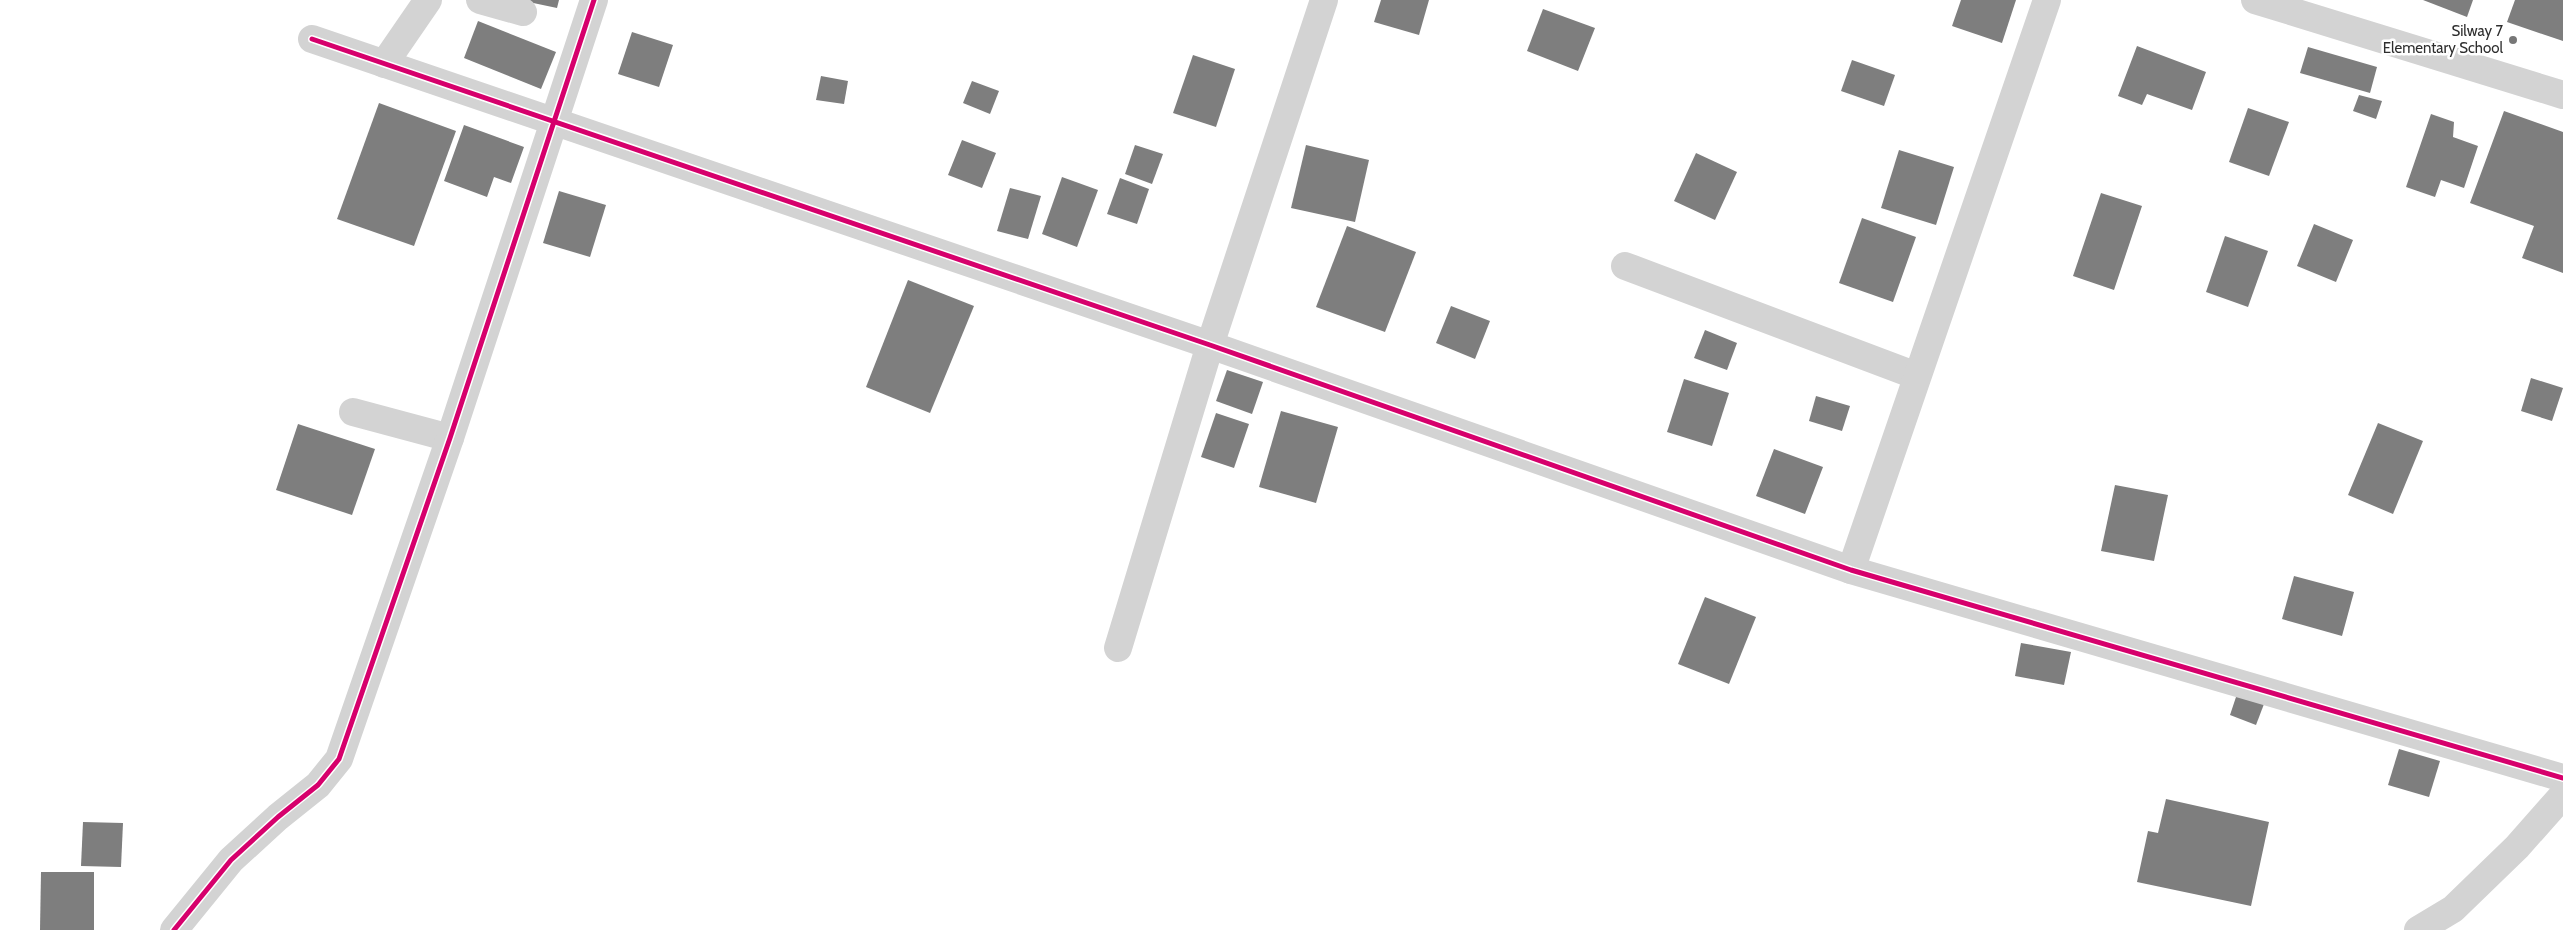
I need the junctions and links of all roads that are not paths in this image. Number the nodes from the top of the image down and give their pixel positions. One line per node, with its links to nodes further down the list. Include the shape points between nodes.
1 (428, 0): 9 (street)
2 (480, 0): 7 (street)
3 (594, 0): 11 (street)
4 (1324, 0): 13 (street)
5 (2047, 0): 14 (street)
6 (2255, 0): 10 (street)
7 (523, 12)
8 (312, 39): 9 (street)
9 (384, 64): 11 (street)
10 (2563, 95)
11 (554, 122): 13 (street); 16 (street)
12 (1625, 266): 14 (street)
13 (1210, 345): 17 (street); 18 (street)
14 (1917, 376): 17 (street)
15 (353, 412): 16 (street)
16 (450, 438): 21 (street, via 339,759 318,785 232,860)
17 (1851, 570): 19 (street)
18 (1118, 648)
19 (2563, 778)
20 (2563, 795): 22 (street, via 2517,847 2453,909)
21 (174, 930)
22 (2418, 930)

